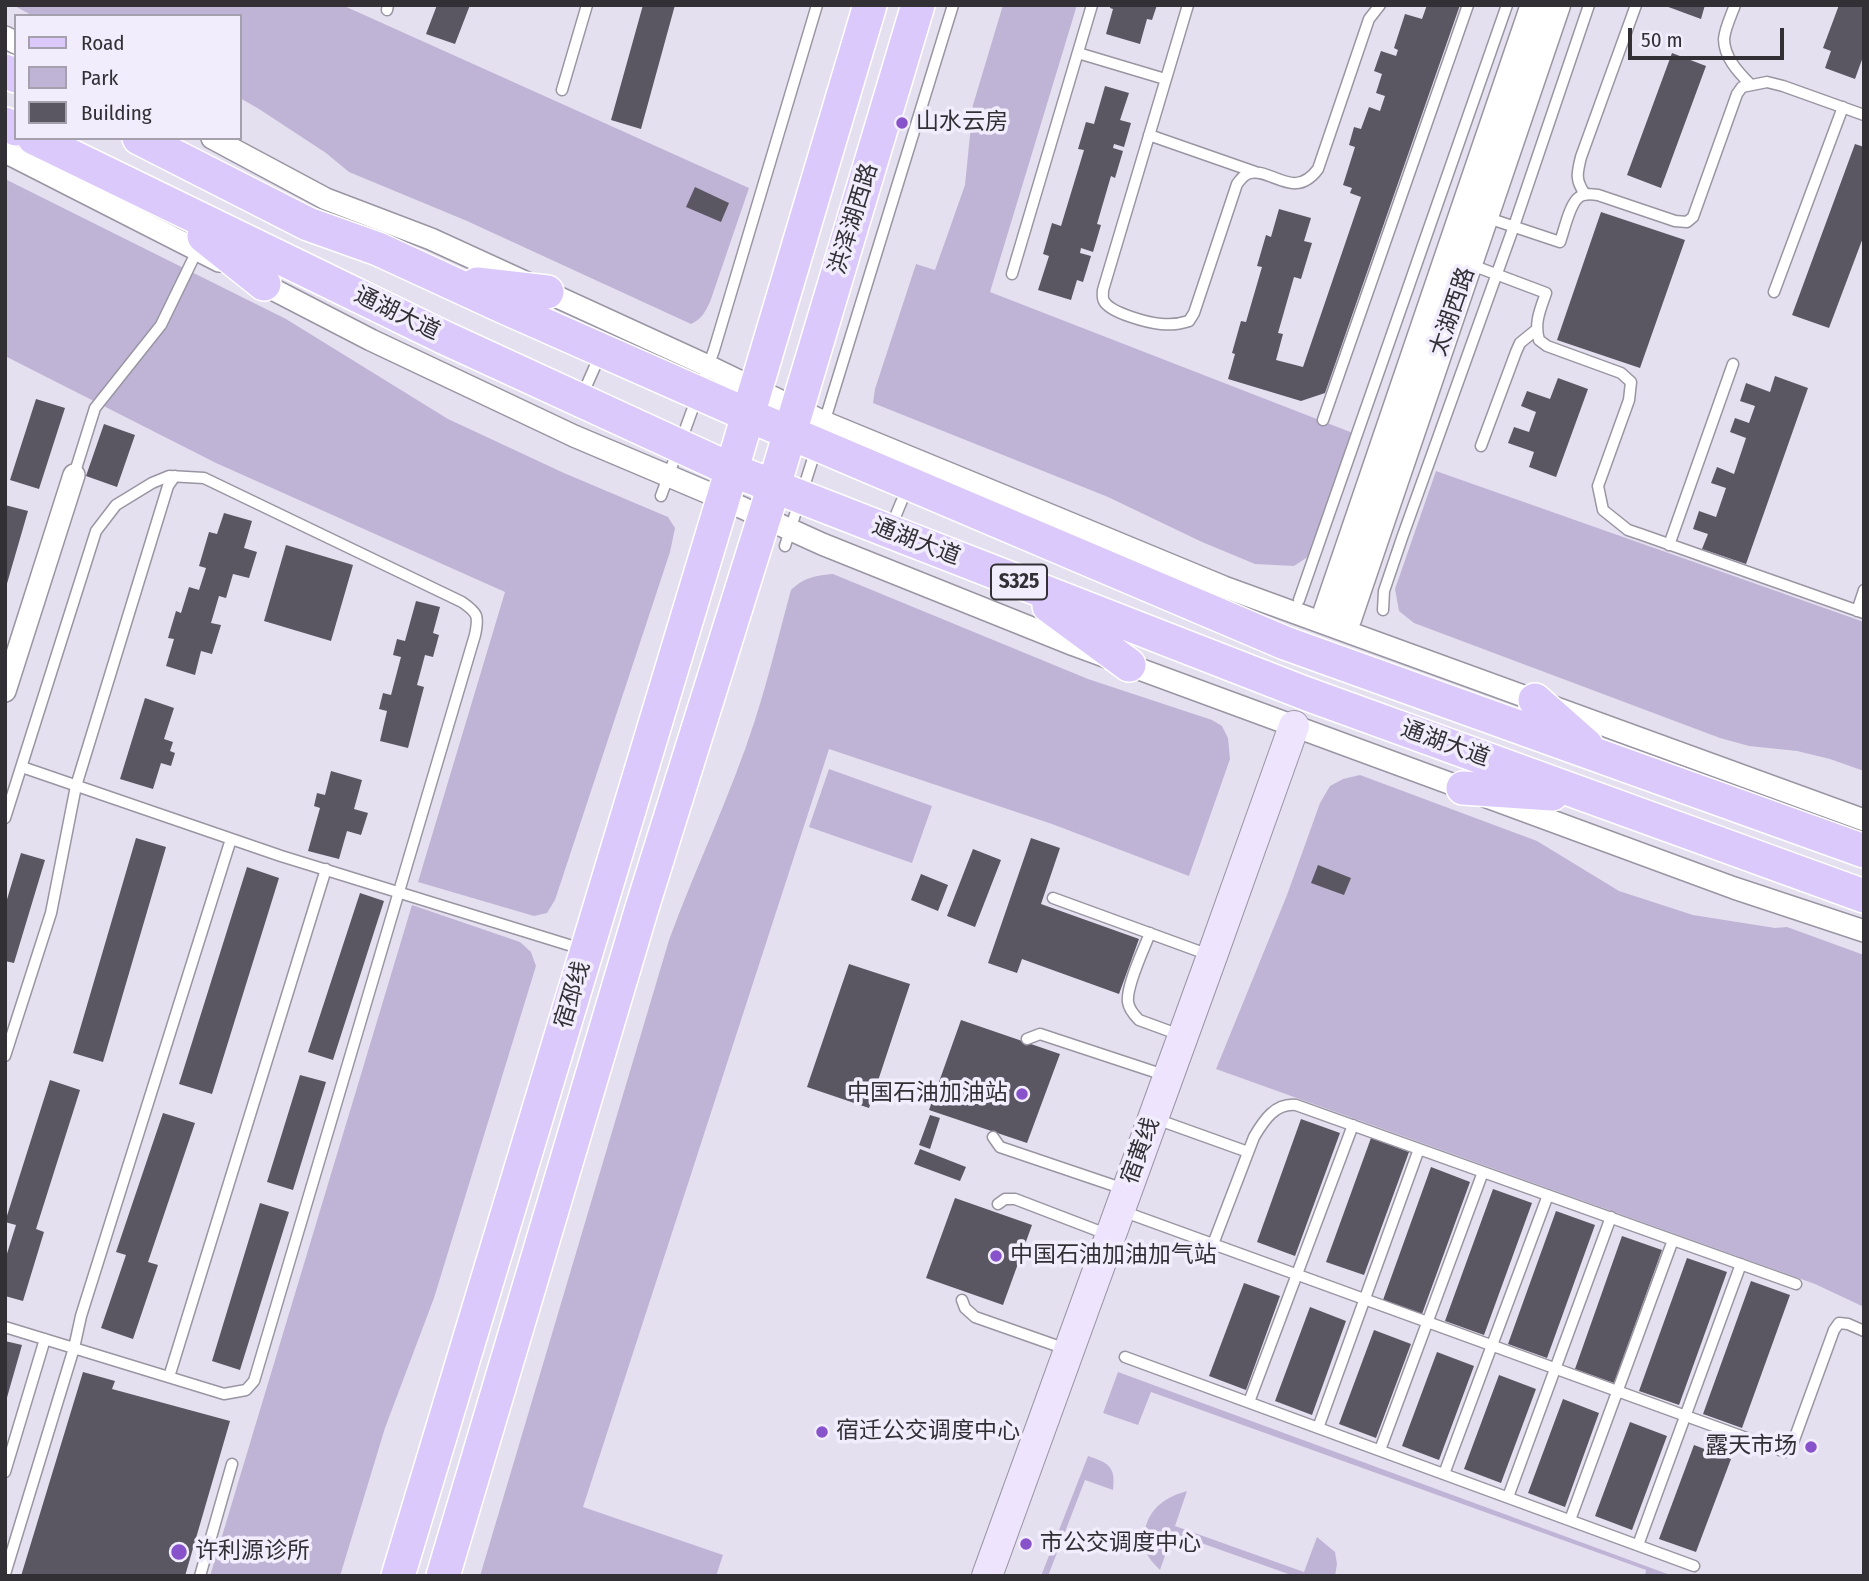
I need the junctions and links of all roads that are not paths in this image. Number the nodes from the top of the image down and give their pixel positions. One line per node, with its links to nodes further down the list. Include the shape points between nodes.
1 (587, 5): 19 (lane)
2 (817, 5): 43 (lane)
3 (870, 5): 45 (main road, 洪泽湖西路)
4 (918, 5): 47 (main road, 洪泽湖西路)
5 (953, 5): 47 (lane)
6 (1093, 5): 16 (lane)
7 (1188, 5): 17 (lane)
8 (1380, 5): 27 (lane, via 1369,19 1318,169 1297,183)
9 (1468, 5): 46 (lane)
10 (1507, 5): 60 (lane)
11 (1534, 5): 33 (street, 太湖西路, via 1338,615)
12 (1557, 5): 30 (street, 太湖西路)
13 (1589, 5): 31 (lane)
14 (1636, 5): 28 (lane, via 1577,170 1577,183)
15 (1735, 5): 18 (lane, via 1724,41 1736,71)
16 (1078, 53): 17 (lane); 34 (lane)
17 (1165, 79): 22 (lane)
18 (1750, 84): 20 (lane, via 1767,82); 28 (lane, via 1737,94 1693,217 1687,222)
19 (562, 90)
20 (1843, 107): 21 (lane); 39 (lane)
21 (1864, 115)
22 (1149, 135): 27 (lane); 27 (lane, via 1103,290 1104,301 1111,308 1138,319 1162,324 1189,321 1237,184 1243,176)
23 (38, 140): 29 (main road, 通湖大道)
24 (143, 140): 36 (main road, 通湖大道, via 308,224 378,249)
25 (216, 140): 38 (street, via 326,199)
26 (5, 152): 37 (street)
27 (1258, 173)
28 (1585, 194): 31 (lane, via 1571,209 1560,242)
29 (159, 199): 37 (main road); 44 (main road, 通湖大道)
30 (1485, 217): 31 (lane); 33 (street, 太湖西路)
31 (1514, 226): 35 (lane)
32 (194, 257): 50 (lane, via 161,325 94,408)
33 (1469, 264): 35 (lane)
34 (1012, 274)
35 (1497, 274): 40 (lane, via 1546,293); 61 (lane, via 1384,591)
36 (448, 282): 38 (main road); 41 (main road, 通湖大道)
37 (264, 284): 49 (street, via 573,436)
38 (547, 292): 43 (street)
39 (1774, 292)
40 (1536, 330): 48 (lane, via 1516,352); 57 (lane, via 1547,346 1622,373 1631,382 1629,400 1598,486 1600,498 1603,510 1628,530)
41 (602, 350): 43 (main road, 通湖大道); 44 (lane)
42 (1733, 364): 57 (lane)
43 (703, 379): 45 (main road, 通湖大道); 49 (lane)
44 (580, 400): 49 (main road, 通湖大道)
45 (752, 402): 47 (main road, 通湖大道); 53 (main road, 宿邳线)
46 (1323, 420)
47 (807, 427): 52 (main road, 通湖大道); 54 (main road, 宿邳线); 65 (street)
48 (1481, 446)
49 (669, 472): 53 (main road, 通湖大道)
50 (74, 475): 64 (street)
51 (176, 476): 68 (lane, via 152,483 116,505 96,531); 69 (lane, via 168,486); 78 (lane, via 204,478 462,601 474,611 478,620 475,635)
52 (910, 483): 56 (lane); 67 (main road, 通湖大道, via 1284,643)
53 (728, 484): 54 (main road, 通湖大道 / S325); 55 (street); 83 (main road, 宿邳线)
54 (788, 491): 55 (main road, 宿邳线); 56 (main road, 通湖大道 / S325)
55 (780, 531): 63 (street); 131 (main road, 宿邳线, via 641,911)
56 (889, 531): 58 (main road, 通湖大道 / S325)
57 (1669, 545): 62 (lane)
58 (1013, 580): 63 (main road); 71 (main road, 通湖大道 / S325)
59 (1864, 590): 62 (lane)
60 (1299, 600)
61 (1383, 610)
62 (1860, 612)
63 (1129, 665): 66 (street)
64 (5, 691)
65 (1535, 700): 67 (main road); 73 (street)
66 (1294, 726): 70 (street); 84 (main road, 宿黄线)
67 (1598, 756): 75 (main road, 通湖大道)
68 (22, 767): 69 (lane); 72 (lane)
69 (76, 786): 74 (lane); 87 (lane, via 51,914)
70 (1464, 788): 71 (main road); 81 (street)
71 (1588, 796): 77 (main road, 通湖大道)
72 (5, 818)
73 (1864, 820)
74 (231, 839): 76 (lane); 111 (lane)
75 (1864, 851)
76 (326, 869): 78 (lane); 115 (lane)
77 (1849, 891): 80 (main road, 通湖大道)
78 (399, 892): 83 (lane); 115 (lane, via 254,1381 246,1390 224,1394)
79 (1053, 898): 82 (lane)
80 (1864, 907)
81 (1864, 931)
82 (1150, 933): 84 (lane); 85 (lane, via 1128,1004 1139,1020)
83 (587, 951): 130 (main road, 宿邳线)
84 (1212, 956): 85 (main road, 宿黄线)
85 (1182, 1036): 88 (main road, 宿黄线)
86 (1027, 1038): 88 (lane, via 1040,1034)
87 (5, 1056)
88 (1168, 1077): 89 (main road, 宿黄线)
89 (1153, 1118): 93 (lane); 97 (main road, 宿黄线)
90 (1353, 1125): 92 (lane); 93 (lane, via 1286,1104 1263,1122); 102 (lane)
91 (993, 1137): 97 (lane, via 1000,1147)
92 (1419, 1149): 94 (lane); 104 (lane)
93 (1248, 1152): 100 (lane)
94 (1483, 1172): 95 (lane); 106 (lane)
95 (1548, 1195): 98 (lane); 110 (lane)
96 (998, 1204): 97 (lane, via 1016,1199)
97 (1119, 1211): 100 (lane); 112 (main road, 宿黄线)
98 (1611, 1217): 99 (lane); 114 (lane)
99 (1674, 1240): 101 (lane); 116 (lane)
100 (1213, 1244): 102 (lane)
101 (1741, 1264): 103 (lane); 118 (lane)
102 (1297, 1275): 104 (lane); 117 (lane)
103 (1796, 1284)
104 (1365, 1299): 106 (lane); 119 (lane)
105 (962, 1300): 112 (lane, via 975,1317)
106 (1428, 1322): 110 (lane); 120 (lane)
107 (5, 1327): 109 (lane)
108 (1864, 1331): 118 (lane, via 1848,1324 1839,1324 1834,1330 1791,1448 1785,1452)
109 (45, 1339): 111 (lane); 122 (lane)
110 (1492, 1345): 114 (lane); 123 (lane)
111 (74, 1348): 115 (lane); 128 (lane)
112 (1069, 1350): 132 (main road, 宿黄线)
113 (1125, 1357): 117 (lane)
114 (1555, 1368): 116 (lane); 124 (lane)
115 (169, 1377)
116 (1618, 1391): 118 (lane); 125 (lane)
117 (1250, 1402): 119 (lane)
118 (1685, 1416): 126 (lane)
119 (1318, 1427): 120 (lane)
120 (1380, 1450): 123 (lane)
121 (232, 1464): 129 (lane)
122 (5, 1472)
123 (1444, 1474): 124 (lane)
124 (1508, 1497): 125 (lane)
125 (1570, 1520): 126 (lane)
126 (1638, 1545): 127 (lane)
127 (1694, 1566)
128 (5, 1574)
129 (200, 1576)
130 (398, 1576)
131 (443, 1576)
132 (986, 1576)

